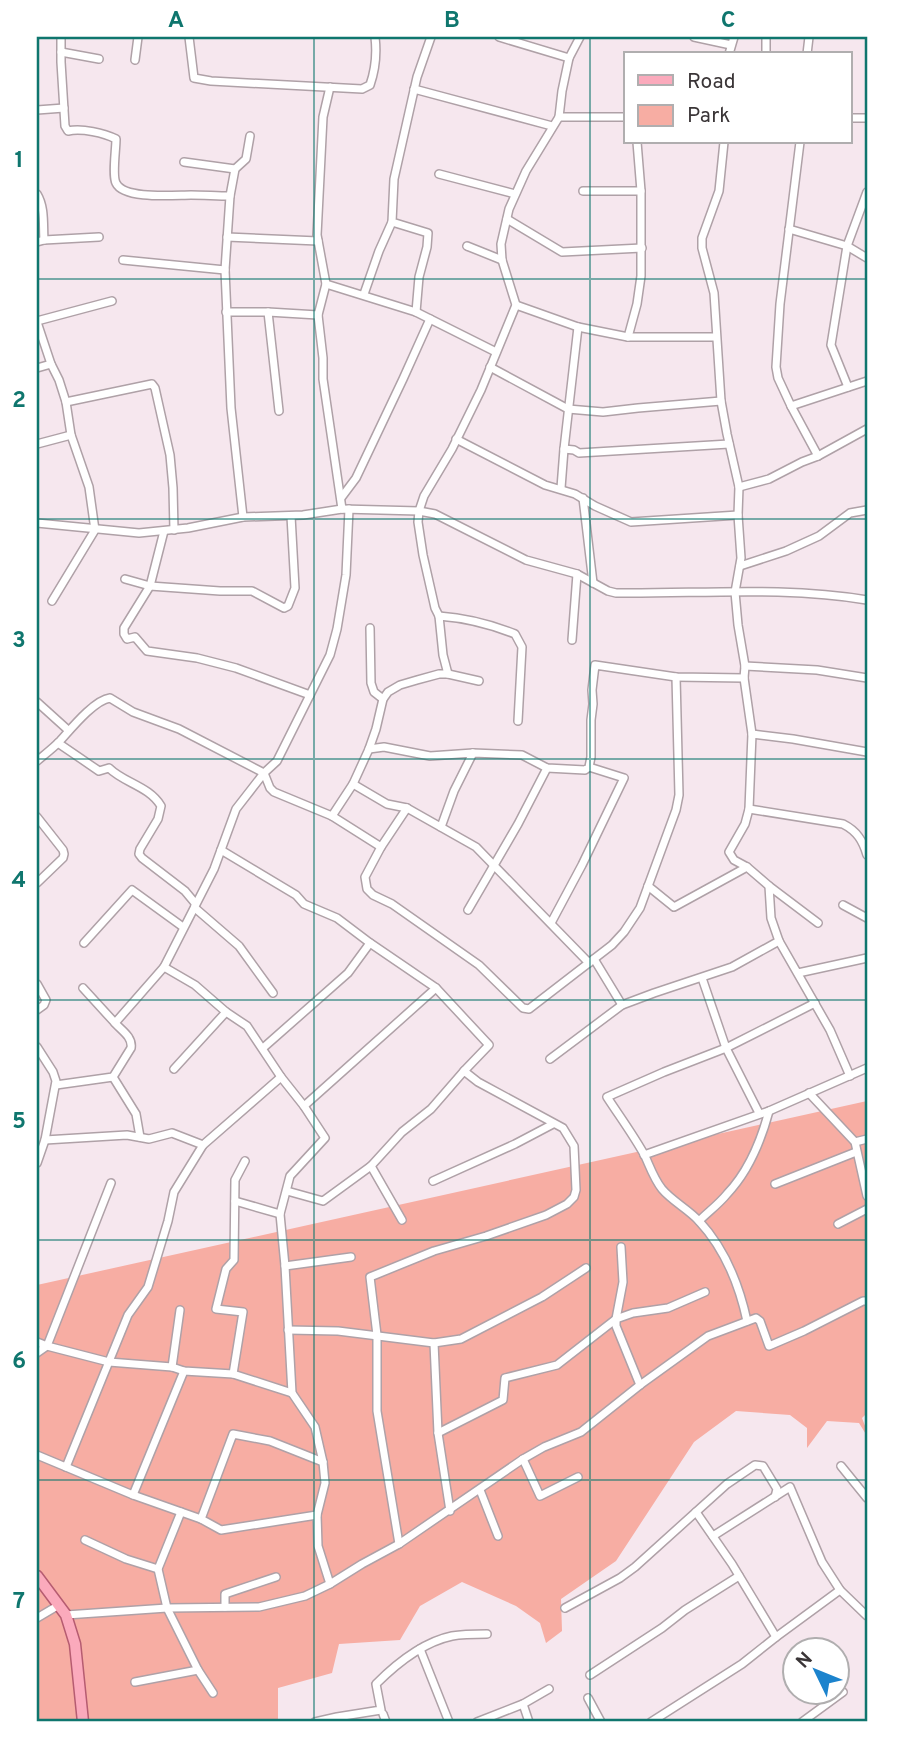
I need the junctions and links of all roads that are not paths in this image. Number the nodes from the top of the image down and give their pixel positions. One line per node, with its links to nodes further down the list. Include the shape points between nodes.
1 (61, 37): 11 (street)
2 (138, 37): 15 (street)
3 (189, 37): 16 (street, via 194,78)
4 (375, 37): 16 (street, via 377,59 370,85 362,89)
5 (431, 37): 17 (street)
6 (499, 37): 13 (street)
7 (580, 37): 13 (street)
8 (694, 37): 10 (street)
9 (734, 37): 10 (street)
10 (731, 45): 12 (street)
11 (61, 52): 14 (street); 18 (street)
12 (729, 52)
13 (569, 58): 20 (street)
14 (99, 59)
15 (135, 60)
16 (330, 87): 42 (street, via 324,117)
17 (414, 89): 22 (street); 37 (street, via 394,179)
18 (64, 108): 19 (street); 35 (street, via 68,131 116,139 114,181 119,188 154,196)
19 (37, 110)
20 (559, 117): 21 (street); 22 (street)
21 (624, 117)
22 (552, 126): 34 (street)
23 (250, 136): 28 (street, via 246,159)
24 (638, 144): 31 (street)
25 (724, 144): 62 (street, via 719,191 702,238 714,293)
26 (800, 144): 38 (street)
27 (184, 162): 28 (street)
28 (234, 170): 35 (street)
29 (439, 174): 34 (street)
30 (583, 191): 31 (street)
31 (641, 191): 45 (street)
32 (867, 192): 44 (street)
33 (37, 194): 41 (street, via 43,208)
34 (515, 194): 36 (street)
35 (230, 196): 40 (street)
36 (507, 219): 45 (street, via 562,252); 48 (street)
37 (392, 222): 51 (street); 56 (street, via 428,233)
38 (789, 229): 44 (street); 71 (street, via 776,358 778,379)
39 (99, 237): 41 (street)
40 (227, 237): 42 (street); 49 (street)
41 (40, 241)
42 (318, 241): 50 (street)
43 (467, 246): 48 (street)
44 (846, 246): 46 (street); 68 (street, via 831,345)
45 (642, 248): 61 (street, via 640,289)
46 (867, 258)
47 (122, 260): 49 (street)
48 (502, 260): 53 (street)
49 (225, 270): 54 (street)
50 (326, 284): 51 (street); 57 (street)
51 (364, 294): 56 (street)
52 (112, 301): 59 (street)
53 (516, 305): 60 (street); 63 (street)
54 (226, 312): 55 (street); 90 (street)
55 (268, 312): 57 (street); 73 (street)
56 (416, 312): 58 (street)
57 (318, 315): 84 (street)
58 (430, 319): 63 (street); 84 (street, via 356,478)
59 (37, 321): 64 (street)
60 (578, 327): 61 (street); 72 (street)
61 (628, 337): 62 (street)
62 (716, 337): 69 (street)
63 (496, 352): 65 (street)
64 (51, 364): 66 (street); 70 (street)
65 (490, 367): 72 (street); 76 (street)
66 (37, 368)
67 (867, 381): 68 (street)
68 (848, 387): 71 (street)
69 (721, 401): 72 (street, via 603,412); 77 (street)
70 (66, 402): 75 (street); 93 (street, via 155,387 170,455)
71 (791, 406): 80 (street)
72 (568, 410): 79 (street)
73 (279, 411)
74 (867, 429): 80 (street)
75 (71, 435): 78 (street); 92 (street, via 89,487)
76 (456, 439): 82 (street, via 545,485); 87 (street)
77 (729, 443): 79 (street, via 579,453); 81 (street)
78 (37, 444)
79 (564, 449): 82 (street)
80 (818, 456): 81 (street, via 769,479)
81 (739, 487): 88 (street)
82 (561, 488): 83 (street)
83 (583, 498): 88 (street, via 631,522); 98 (street)
84 (341, 499): 85 (street)
85 (346, 509): 87 (street); 89 (street); 112 (street, via 346,575 337,629)
86 (867, 510): 95 (street, via 850,513 819,536 786,551)
87 (419, 511): 96 (street, via 435,514 526,560); 103 (street, via 425,567)
88 (738, 515): 95 (street)
89 (290, 516): 90 (street); 99 (street, via 295,588 288,606 259,593)
90 (243, 517): 93 (street)
91 (37, 523): 92 (street)
92 (95, 530): 94 (street); 102 (street)
93 (174, 530): 94 (street)
94 (164, 531): 99 (street)
95 (740, 566): 100 (street)
96 (577, 573): 98 (street); 105 (street)
97 (125, 579): 99 (street)
98 (593, 583): 100 (street, via 616,593)
99 (150, 586): 112 (street, via 124,628 127,639 135,638 147,651 236,668)
100 (735, 592): 101 (street, via 810,593); 106 (street)
101 (867, 600)
102 (52, 601)
103 (439, 616): 107 (street); 115 (street, via 465,618 515,634 522,647)
104 (370, 628): 113 (street, via 371,683)
105 (572, 640)
106 (745, 666): 109 (street); 110 (street)
107 (448, 674): 111 (street); 113 (street, via 400,685)
108 (676, 677): 110 (street); 123 (street, via 595,665); 138 (street, via 679,795)
109 (867, 677)
110 (744, 678): 117 (street)
111 (479, 681)
112 (310, 695): 125 (street, via 276,761)
113 (383, 699): 119 (street)
114 (37, 702): 116 (street)
115 (518, 721)
116 (68, 730): 118 (street); 125 (street, via 110,698)
117 (752, 734): 120 (street); 128 (street)
118 (58, 743): 122 (street); 141 (street, via 91,767 99,771 108,768 156,797 161,806 158,819 139,854 185,891)
119 (369, 749): 121 (street, via 384,747 430,756); 126 (street)
120 (867, 752)
121 (472, 753): 124 (street, via 522,755); 131 (street)
122 (37, 761)
123 (589, 767): 124 (street); 144 (street, via 624,778)
124 (547, 768): 135 (street)
125 (264, 773): 129 (street, via 274,792); 133 (street, via 236,810)
126 (353, 784): 127 (street, via 387,804); 129 (street)
127 (407, 808): 131 (street); 132 (street)
128 (749, 809): 134 (street, via 843,824 859,836); 136 (street, via 729,852)
129 (332, 816): 132 (street)
130 (37, 817): 137 (street, via 64,854)
131 (441, 827): 135 (street, via 476,847)
132 (381, 847): 151 (street, via 365,877 373,895 479,965 523,1008 528,1009)
133 (221, 849): 141 (street); 149 (street, via 304,904 337,918)
134 (867, 855)
135 (495, 865): 142 (street); 144 (street)
136 (747, 867): 138 (street, via 674,907); 139 (street)
137 (37, 883)
138 (648, 886): 151 (street, via 634,919)
139 (769, 886): 145 (street); 147 (street, via 771,918)
140 (843, 905): 143 (street)
141 (195, 908): 146 (street); 158 (street, via 239,946)
142 (468, 910)
143 (867, 918)
144 (551, 923): 151 (street)
145 (818, 923)
146 (183, 928): 148 (street, via 132,890); 152 (street)
147 (779, 941): 153 (street); 154 (street)
148 (84, 943)
149 (370, 943): 157 (street); 165 (street, via 348,973)
150 (867, 958): 153 (street)
151 (592, 961): 160 (street)
152 (164, 967): 162 (street, via 195,985); 163 (street)
153 (798, 973): 159 (street)
154 (702, 978): 160 (street); 166 (street)
155 (37, 985): 161 (street, via 46,1000)
156 (83, 988): 163 (street)
157 (436, 988): 170 (street, via 489,1045); 176 (street)
158 (273, 993)
159 (815, 1003): 166 (street); 171 (street)
160 (622, 1005): 167 (street)
161 (37, 1010)
162 (226, 1013): 165 (street, via 247,1026); 168 (street)
163 (115, 1023): 172 (street, via 132,1043)
164 (37, 1047): 174 (street)
165 (263, 1048): 173 (street)
166 (726, 1048): 178 (street); 186 (street, via 607,1097)
167 (550, 1059)
168 (174, 1069)
169 (867, 1069): 171 (street)
170 (464, 1071): 179 (street); 189 (street)
171 (850, 1076): 175 (street)
172 (113, 1077): 174 (street); 180 (street, via 136,1114)
173 (281, 1077): 176 (street); 184 (street)
174 (56, 1085): 182 (street)
175 (809, 1093): 177 (street); 183 (street)
176 (304, 1106): 193 (street, via 325,1138 290,1176)
177 (769, 1111): 178 (street); 199 (street, via 749,1165 728,1194)
178 (759, 1113): 186 (street)
179 (553, 1124): 190 (street); 211 (street, via 563,1129 574,1146 574,1197 546,1215 433,1251 370,1277)
180 (140, 1137): 182 (street); 184 (street, via 172,1133)
181 (867, 1139): 183 (street)
182 (45, 1140): 188 (street)
183 (855, 1142): 185 (street)
184 (203, 1144): 216 (street, via 174,1192 148,1287 128,1315)
185 (856, 1152): 192 (street); 194 (street)
186 (644, 1155): 199 (street, via 664,1192)
187 (245, 1161): 195 (street, via 235,1180)
188 (37, 1163)
189 (371, 1166): 193 (street, via 323,1201); 198 (street)
190 (433, 1181)
191 (111, 1183): 214 (street)
192 (775, 1184)
193 (287, 1191): 197 (street)
194 (867, 1196)
195 (235, 1201): 197 (street); 219 (street, via 234,1260 226,1269 216,1309 243,1312)
196 (867, 1209): 200 (street)
197 (280, 1214): 203 (street)
198 (402, 1220)
199 (699, 1221): 209 (street, via 734,1275)
200 (838, 1224)
201 (621, 1247): 208 (street, via 623,1282)
202 (351, 1257): 203 (street)
203 (285, 1266): 210 (street)
204 (586, 1268): 213 (street, via 461,1339)
205 (705, 1292): 208 (street, via 668,1308)
206 (867, 1301): 209 (street, via 769,1346 760,1321)
207 (180, 1310): 217 (street)
208 (616, 1319): 220 (street); 222 (street, via 557,1364 505,1378 503,1400)
209 (747, 1321): 220 (street, via 708,1336)
210 (288, 1330): 211 (street); 221 (street)
211 (377, 1335): 213 (street); 241 (street, via 377,1410)
212 (37, 1342): 214 (street)
213 (434, 1343): 222 (street)
214 (47, 1346): 215 (street); 216 (street)
215 (37, 1353)
216 (109, 1362): 217 (street); 227 (street)
217 (172, 1367): 218 (street)
218 (184, 1371): 219 (street); 230 (street)
219 (233, 1374): 221 (street)
220 (640, 1385): 224 (street, via 581,1432)
221 (292, 1393): 225 (street, via 315,1427)
222 (438, 1433): 233 (street)
223 (37, 1455): 227 (street)
224 (523, 1460): 228 (street, via 540,1496); 229 (street)
225 (323, 1462): 236 (street, via 325,1483); 237 (street, via 270,1441 233,1433)
226 (841, 1466): 232 (street)
227 (66, 1467): 230 (street)
228 (578, 1477)
229 (480, 1490): 233 (street); 238 (street)
230 (133, 1495): 234 (street)
231 (775, 1496): 235 (street, via 777,1489 763,1466 755,1465); 239 (street); 247 (street, via 790,1487 822,1562)
232 (867, 1499)
233 (450, 1511): 241 (street)
234 (181, 1512): 237 (street); 242 (street)
235 (696, 1512): 239 (street); 251 (street, via 620,1578)
236 (317, 1515): 237 (street, via 221,1530); 246 (street, via 318,1546)
237 (201, 1519)
238 (498, 1536)
239 (713, 1536): 244 (street)
240 (85, 1540): 242 (street)
241 (399, 1544): 246 (street)
242 (158, 1569): 250 (street)
243 (37, 1576): 248 (main road)
244 (739, 1576): 256 (street); 259 (street)
245 (276, 1577): 249 (street, via 225,1594)
246 (330, 1584): 249 (street, via 305,1597 259,1607)
247 (840, 1590): 253 (street); 256 (street)
248 (59, 1605): 252 (main road); 254 (street)
249 (225, 1607): 250 (street)
250 (167, 1608): 252 (street); 258 (street)
251 (565, 1608)
252 (66, 1615): 266 (main road, via 75,1644)
253 (867, 1616)
254 (37, 1618)
255 (487, 1633): 257 (street, via 452,1636)
256 (776, 1637): 272 (street)
257 (420, 1648): 267 (street, via 376,1684 381,1710); 268 (street)
258 (198, 1670): 260 (street); 262 (street)
259 (590, 1675)
260 (135, 1682)
261 (549, 1689): 264 (street)
262 (212, 1693)
263 (588, 1698): 271 (street)
264 (523, 1704): 269 (street); 270 (street)
265 (824, 1706): 273 (street)
266 (83, 1722)
267 (315, 1722)
268 (449, 1722)
269 (477, 1722)
270 (529, 1722)
271 (601, 1722)
272 (651, 1722)
273 (802, 1722)

